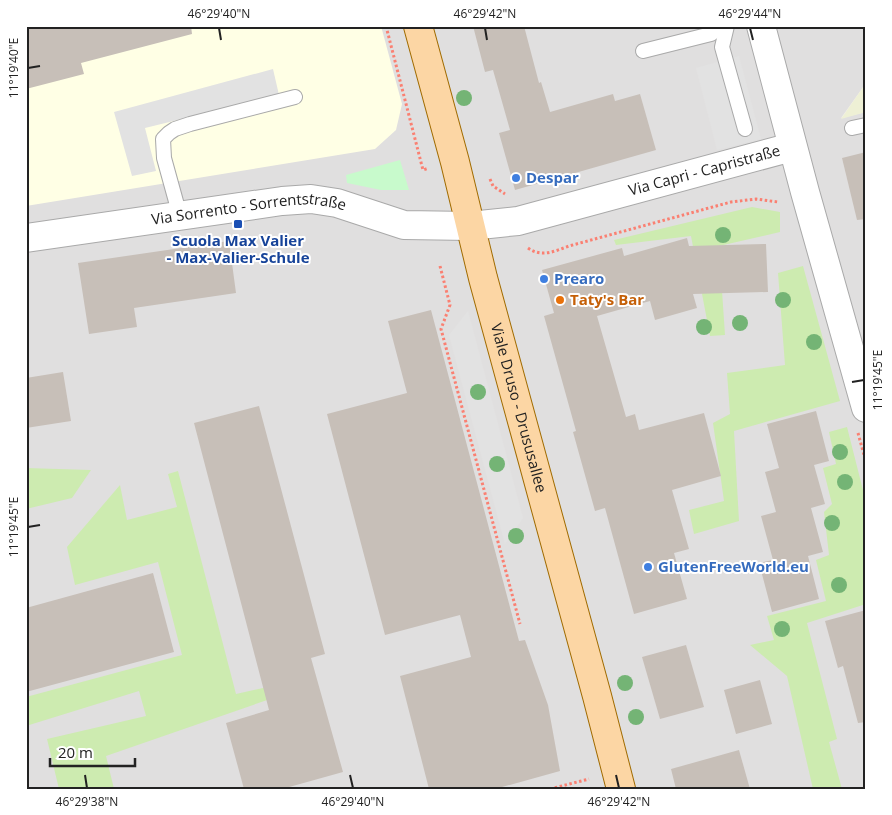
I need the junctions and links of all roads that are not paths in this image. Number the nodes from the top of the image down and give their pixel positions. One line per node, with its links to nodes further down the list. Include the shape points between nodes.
1 (418, 26): 10 (main road, Viale Druso - Drususallee)
2 (721, 26): 5 (lane, via 711,34)
3 (727, 26): 7 (lane, via 722,47)
4 (760, 26): 8 (street)
5 (643, 51)
6 (295, 98): 9 (lane, via 190,124 168,133 164,152)
7 (745, 129)
8 (792, 147): 10 (street, Via Capri - Capristraße, via 518,221); 12 (street, Via Capri - Capristraße)
9 (180, 216): 10 (street, Via Sorrento - Sorrentstraße, via 282,200 311,199 336,203 404,225); 11 (street, Via Sorrento - Sorrentstraße)
10 (470, 226): 13 (main road, Viale Druso - Drususallee)
11 (26, 238)
12 (866, 408)
13 (618, 781)

